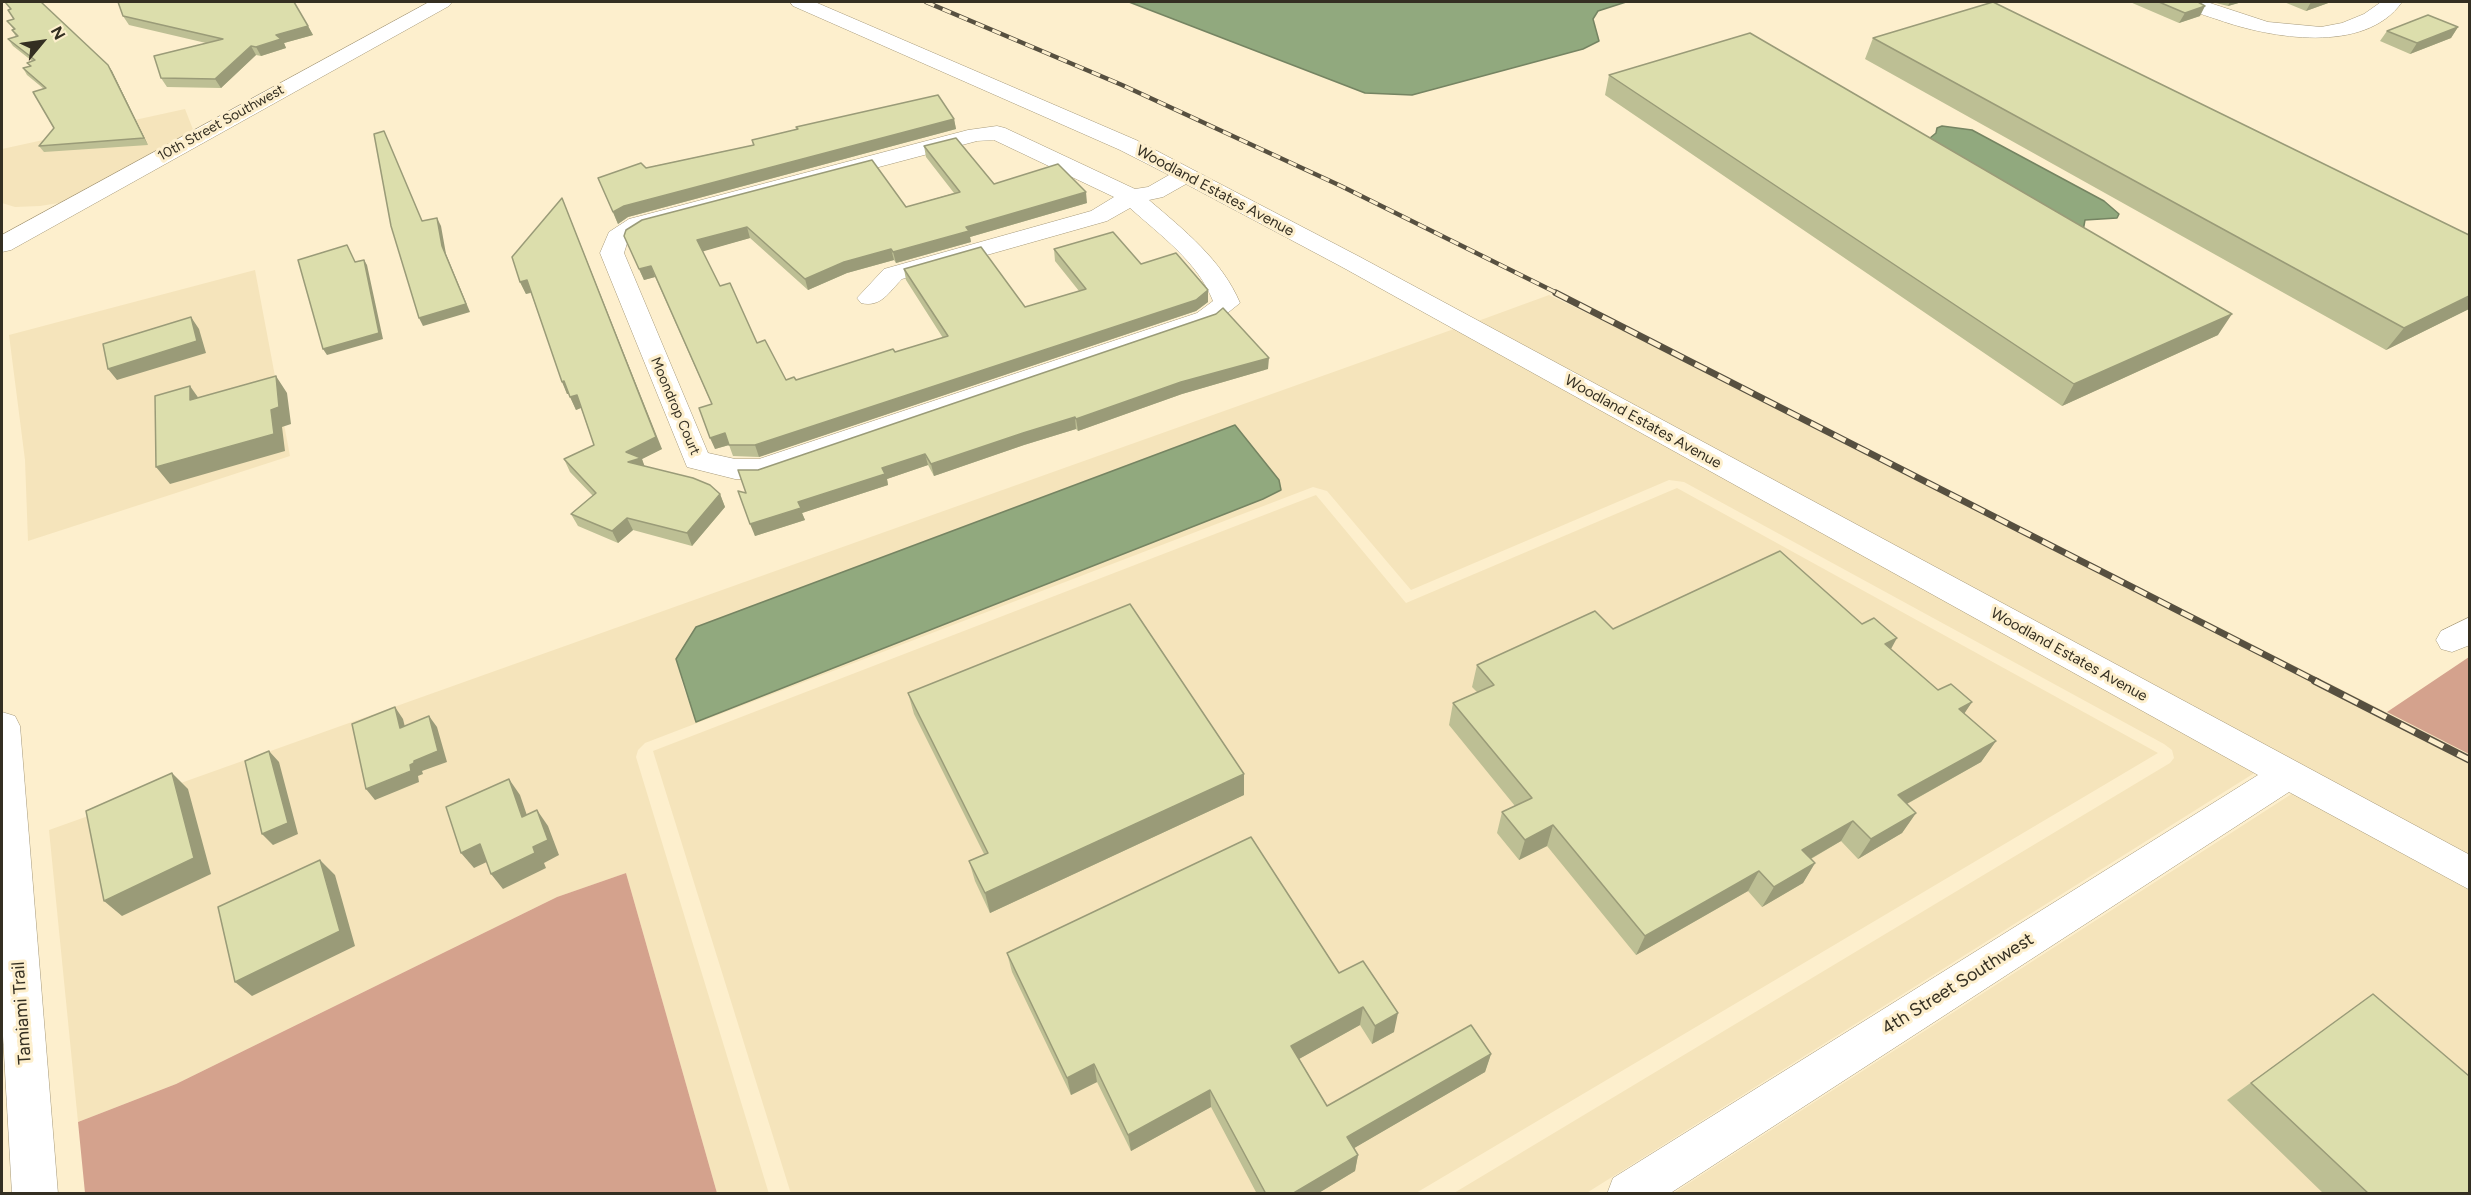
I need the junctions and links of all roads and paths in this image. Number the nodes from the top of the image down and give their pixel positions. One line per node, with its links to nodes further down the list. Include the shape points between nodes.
1 (442, 2): 7 (street, 10th Street Southwest)
2 (800, 2): 5 (street, Woodland Estates Avenue, via 1128,145)
3 (2192, 2): 4 (street, via 2224,16 2288,32 2334,33 2382,11)
4 (2392, 2)
5 (1175, 171): 6 (street, via 1155,192); 10 (street, Woodland Estates Avenue, via 1351,262)
6 (1132, 197): 6 (street, Moondrop Court, via 1187,246 1219,283 1227,303 1206,318 761,469 735,469 697,460 612,253 617,237 637,224 976,135 997,133); 8 (street, via 1099,216 893,274)
7 (2, 245)
8 (870, 298)
9 (2, 726): 11 (main road, Tamiami Trail)
10 (2287, 775): 12 (street, Woodland Estates Avenue); 14 (street, 4th Street Southwest)
11 (4, 818): 13 (main road, Tamiami Trail)
12 (2469, 874)
13 (35, 1194)
14 (1629, 1194)

